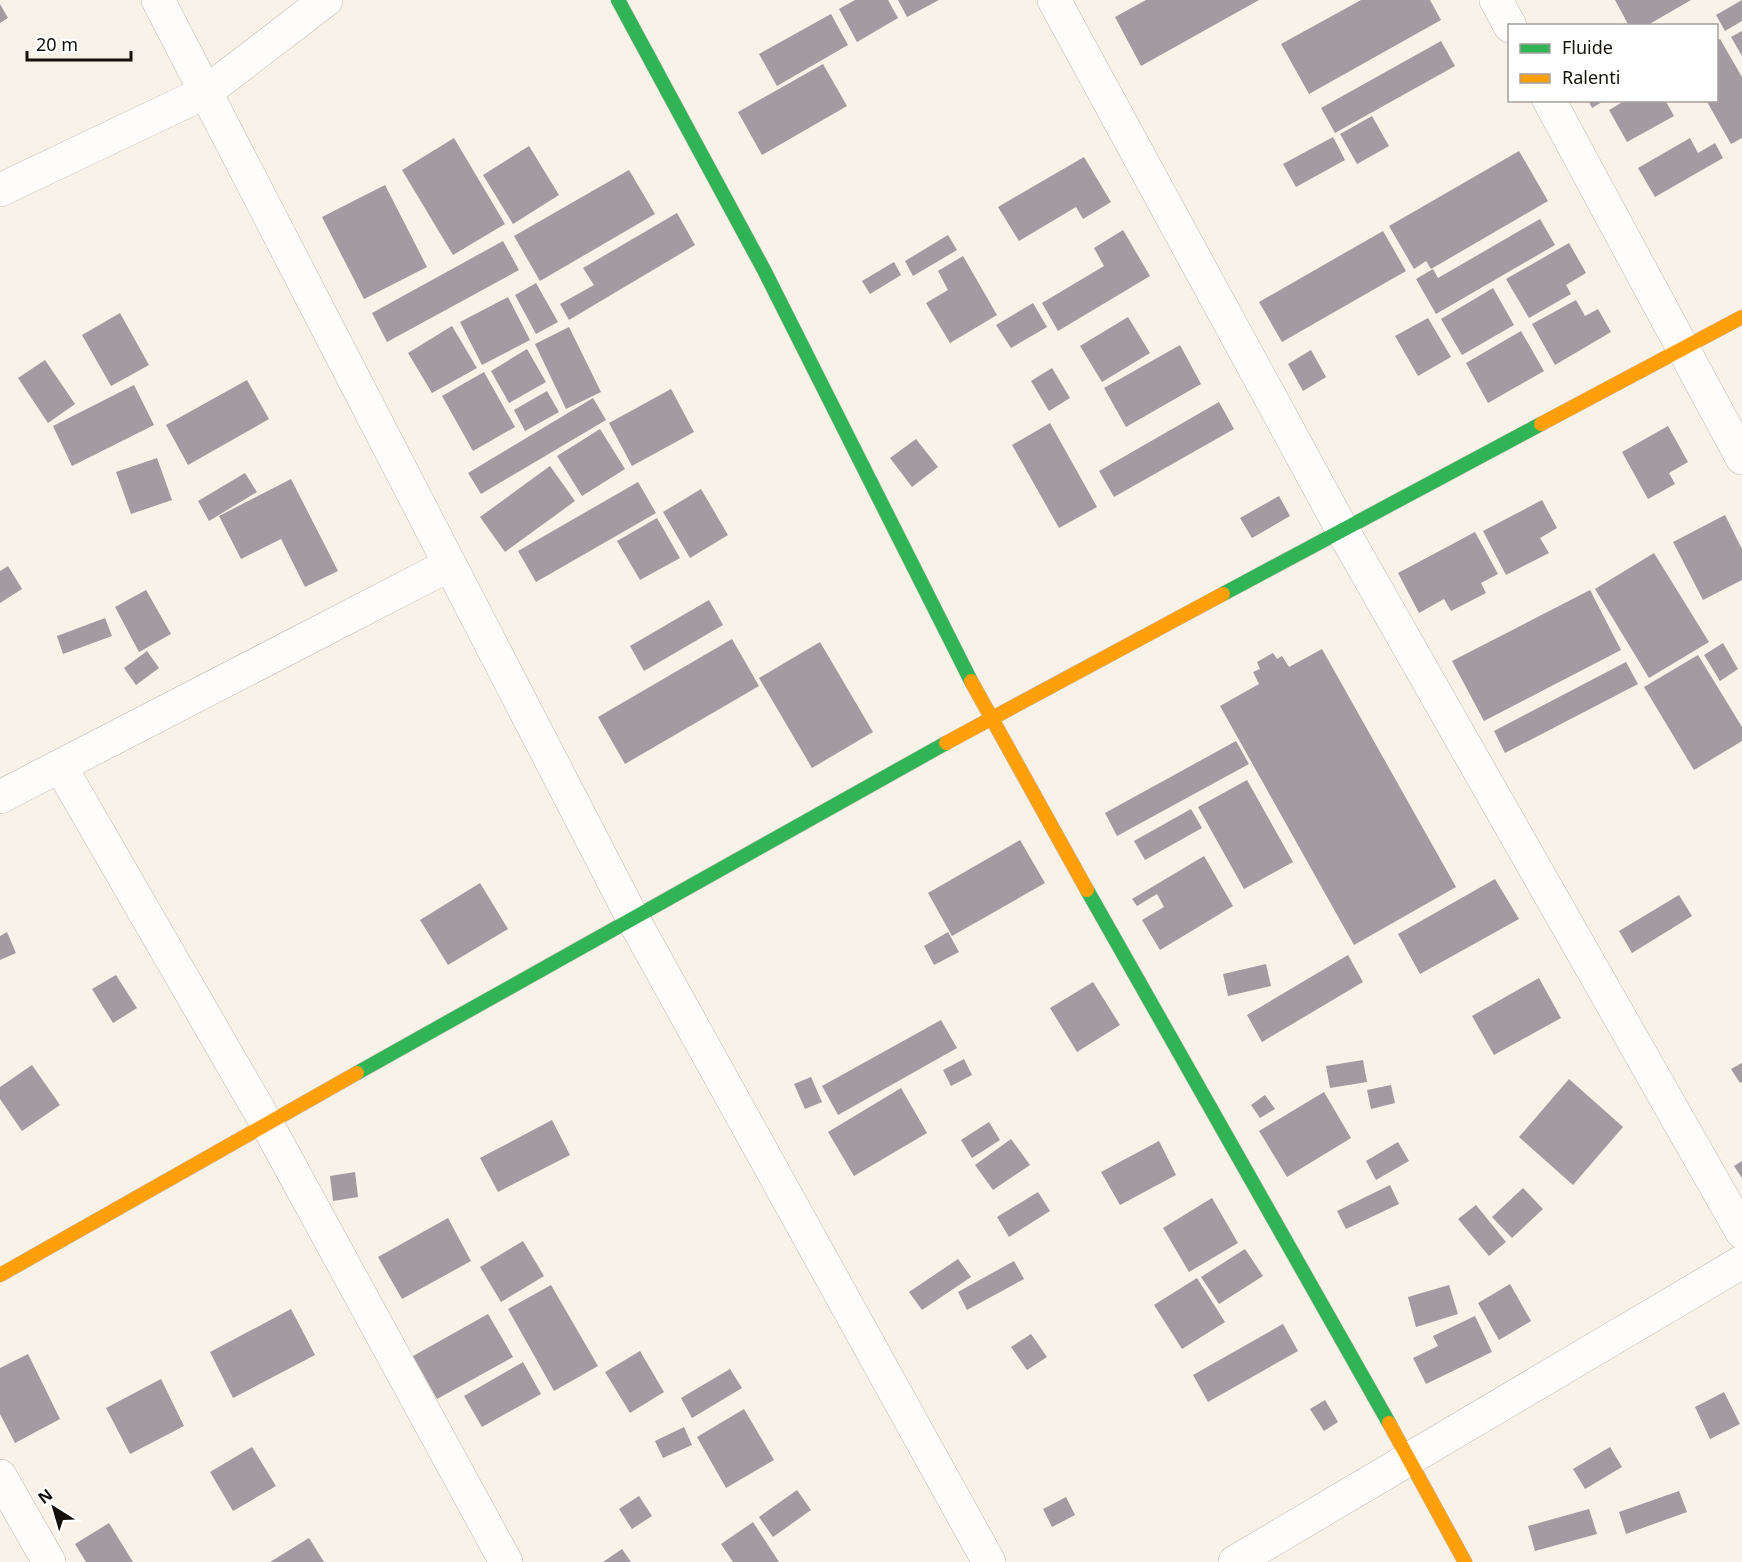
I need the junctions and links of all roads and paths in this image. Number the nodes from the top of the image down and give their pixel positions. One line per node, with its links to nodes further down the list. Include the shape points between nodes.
1 (158, 0): 7 (street)
2 (326, 0): 7 (street)
3 (618, 0): 15 (street, via 764,270)
4 (1054, 0): 13 (street)
5 (1496, 0): 6 (street)
6 (1508, 24)
7 (206, 92): 9 (street); 14 (street)
8 (1550, 102): 11 (street)
9 (0, 190)
10 (1742, 317): 11 (street)
11 (1683, 350): 12 (street); 13 (street)
12 (1742, 458)
13 (1343, 531): 15 (street); 20 (street)
14 (449, 565): 16 (street); 18 (street)
15 (990, 719): 18 (street); 23 (street)
16 (60, 766): 17 (street); 19 (street)
17 (0, 797)
18 (632, 917): 19 (street); 27 (street)
19 (267, 1124): 22 (street); 26 (street)
20 (1742, 1232)
21 (1742, 1262): 23 (street)
22 (0, 1275)
23 (1410, 1459): 28 (street); 29 (street)
24 (0, 1476): 25 (street)
25 (49, 1562)
26 (506, 1562)
27 (989, 1562)
28 (1235, 1562)
29 (1465, 1562)

